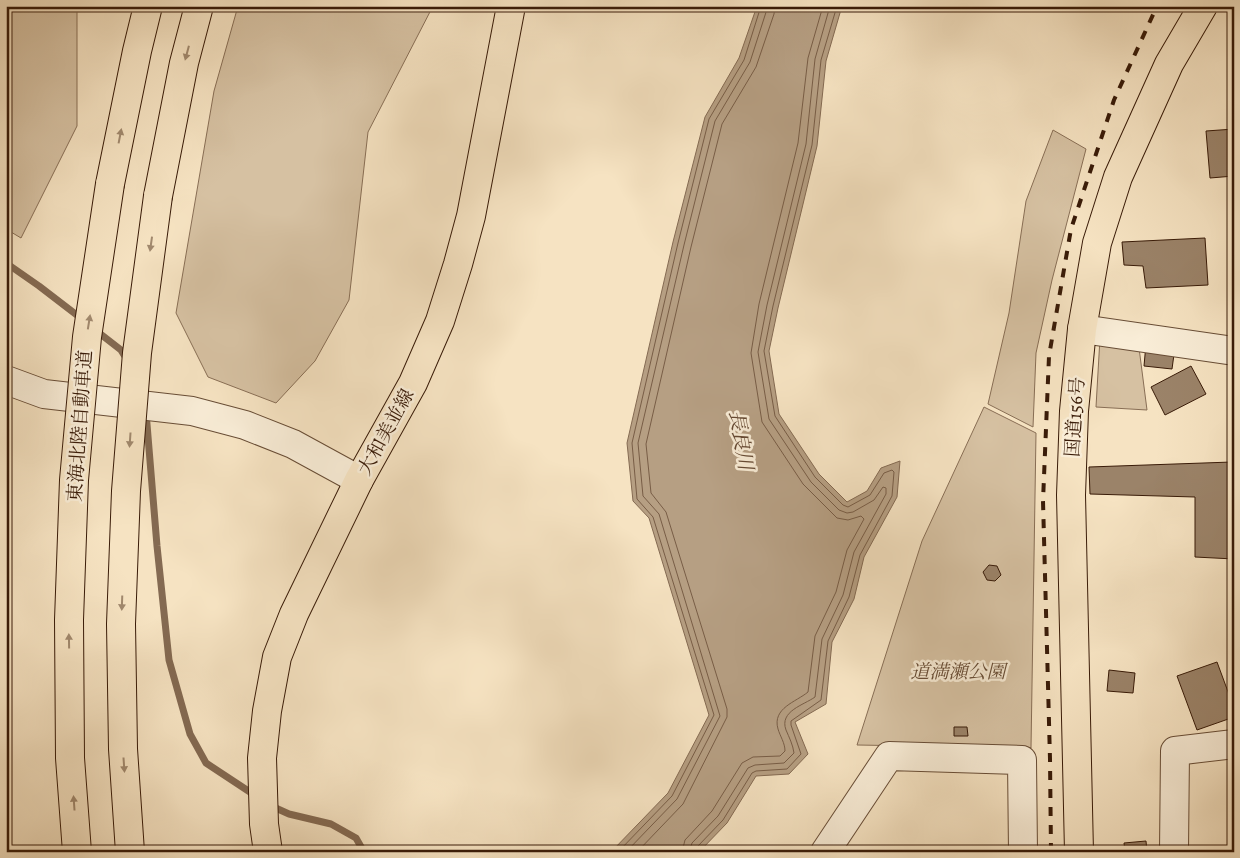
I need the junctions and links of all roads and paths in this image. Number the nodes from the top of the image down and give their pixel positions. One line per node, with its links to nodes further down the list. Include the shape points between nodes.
1 (148, 6): 10 (main road, 東海北陸自動車道, one-way to 1, bridge, via 70,758 69,620 74,480 87,337 110,184)
2 (199, 6): 11 (main road, one-way to 11, bridge, via 184,63 158,196 137,353 126,491 121,624 123,749)
3 (511, 6): 8 (main road, 大和美並線, via 471,216 449,293 413,383)
4 (1202, 6): 5 (main road, 国道156号, via 1169,64 1118,177 1097,243)
5 (1082, 329): 6 (street); 15 (main road, 国道156号, via 1074,411 1071,495)
6 (1234, 351)
7 (6, 380): 8 (street, via 44,394 192,412 245,425 293,444)
8 (359, 480): 12 (main road, 大和美並線, via 294,614 277,657 262,758)
9 (1234, 744): 16 (street, via 1175,751)
10 (77, 852)
11 (130, 852)
12 (268, 852)
13 (825, 852): 14 (street, via 889,756 1022,760)
14 (1023, 852)
15 (1079, 852)
16 (1174, 852)

